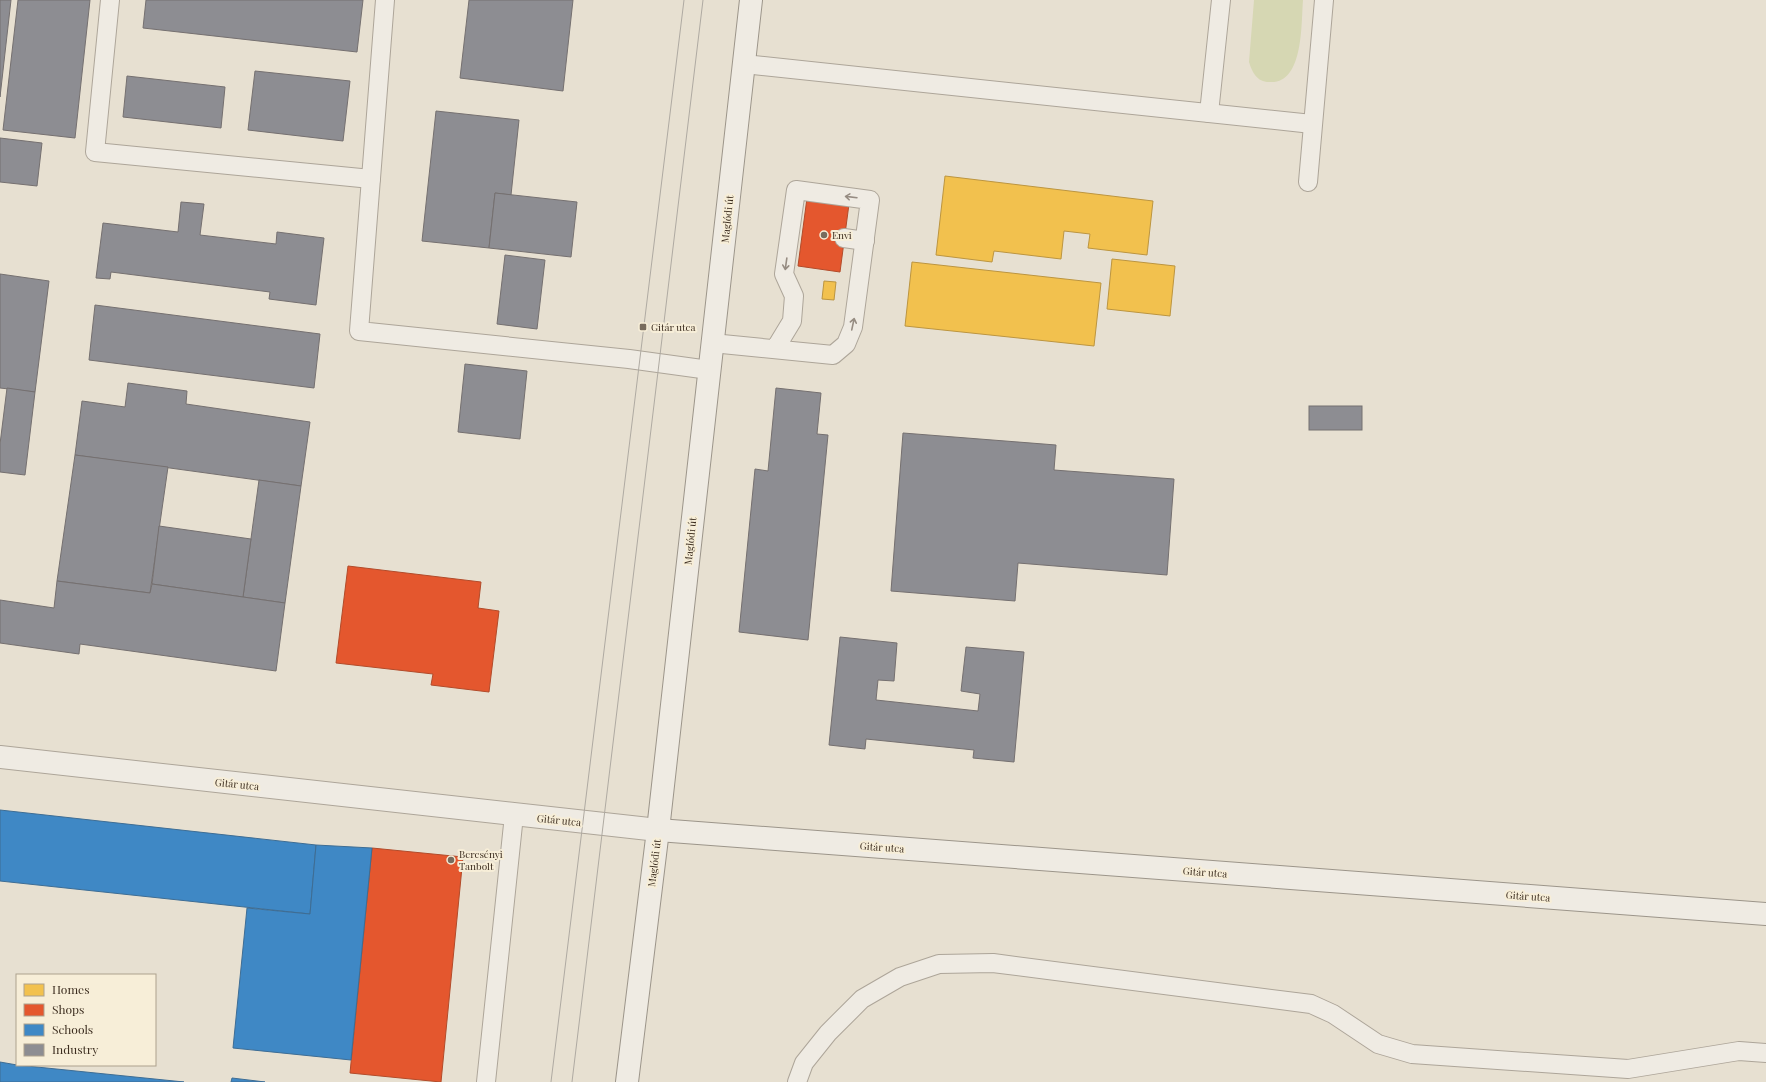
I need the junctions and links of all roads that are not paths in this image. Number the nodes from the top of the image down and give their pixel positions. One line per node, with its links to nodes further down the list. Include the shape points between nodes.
1 (110, 0): 9 (lane, via 95,152)
2 (385, 0): 9 (lane)
3 (751, 0): 6 (street, Maglódi út)
4 (1221, 0): 7 (lane)
5 (1324, 0): 8 (lane)
6 (744, 64): 7 (lane); 13 (street, Maglódi út)
7 (1209, 113): 8 (lane)
8 (1312, 124): 10 (lane)
9 (371, 179): 15 (lane, via 359,331 629,358)
10 (1308, 182)
11 (844, 238): 12 (lane)
12 (865, 241): 14 (lane, one-way to 12, via 833,356 846,344 853,327); 14 (lane, one-way to 14, via 870,200 796,190 797,231 784,274 794,296 792,321)
13 (712, 343): 14 (lane); 15 (street, Maglódi út)
14 (775, 349)
15 (709, 370): 18 (street, Maglódi út)
16 (0, 757): 17 (street, Gitár utca)
17 (514, 815): 18 (street, Gitár utca); 22 (lane)
18 (658, 830): 19 (street, Gitár utca); 23 (street, Maglódi út)
19 (1766, 914)
20 (1766, 1053): 21 (lane, via 1739,1052)
21 (1628, 1075): 24 (lane, via 1412,1054 1378,1044 1333,1014 1311,1004 994,962 939,964 900,977 862,999 828,1033 804,1063)
22 (486, 1082)
23 (628, 1082)
24 (797, 1082)

